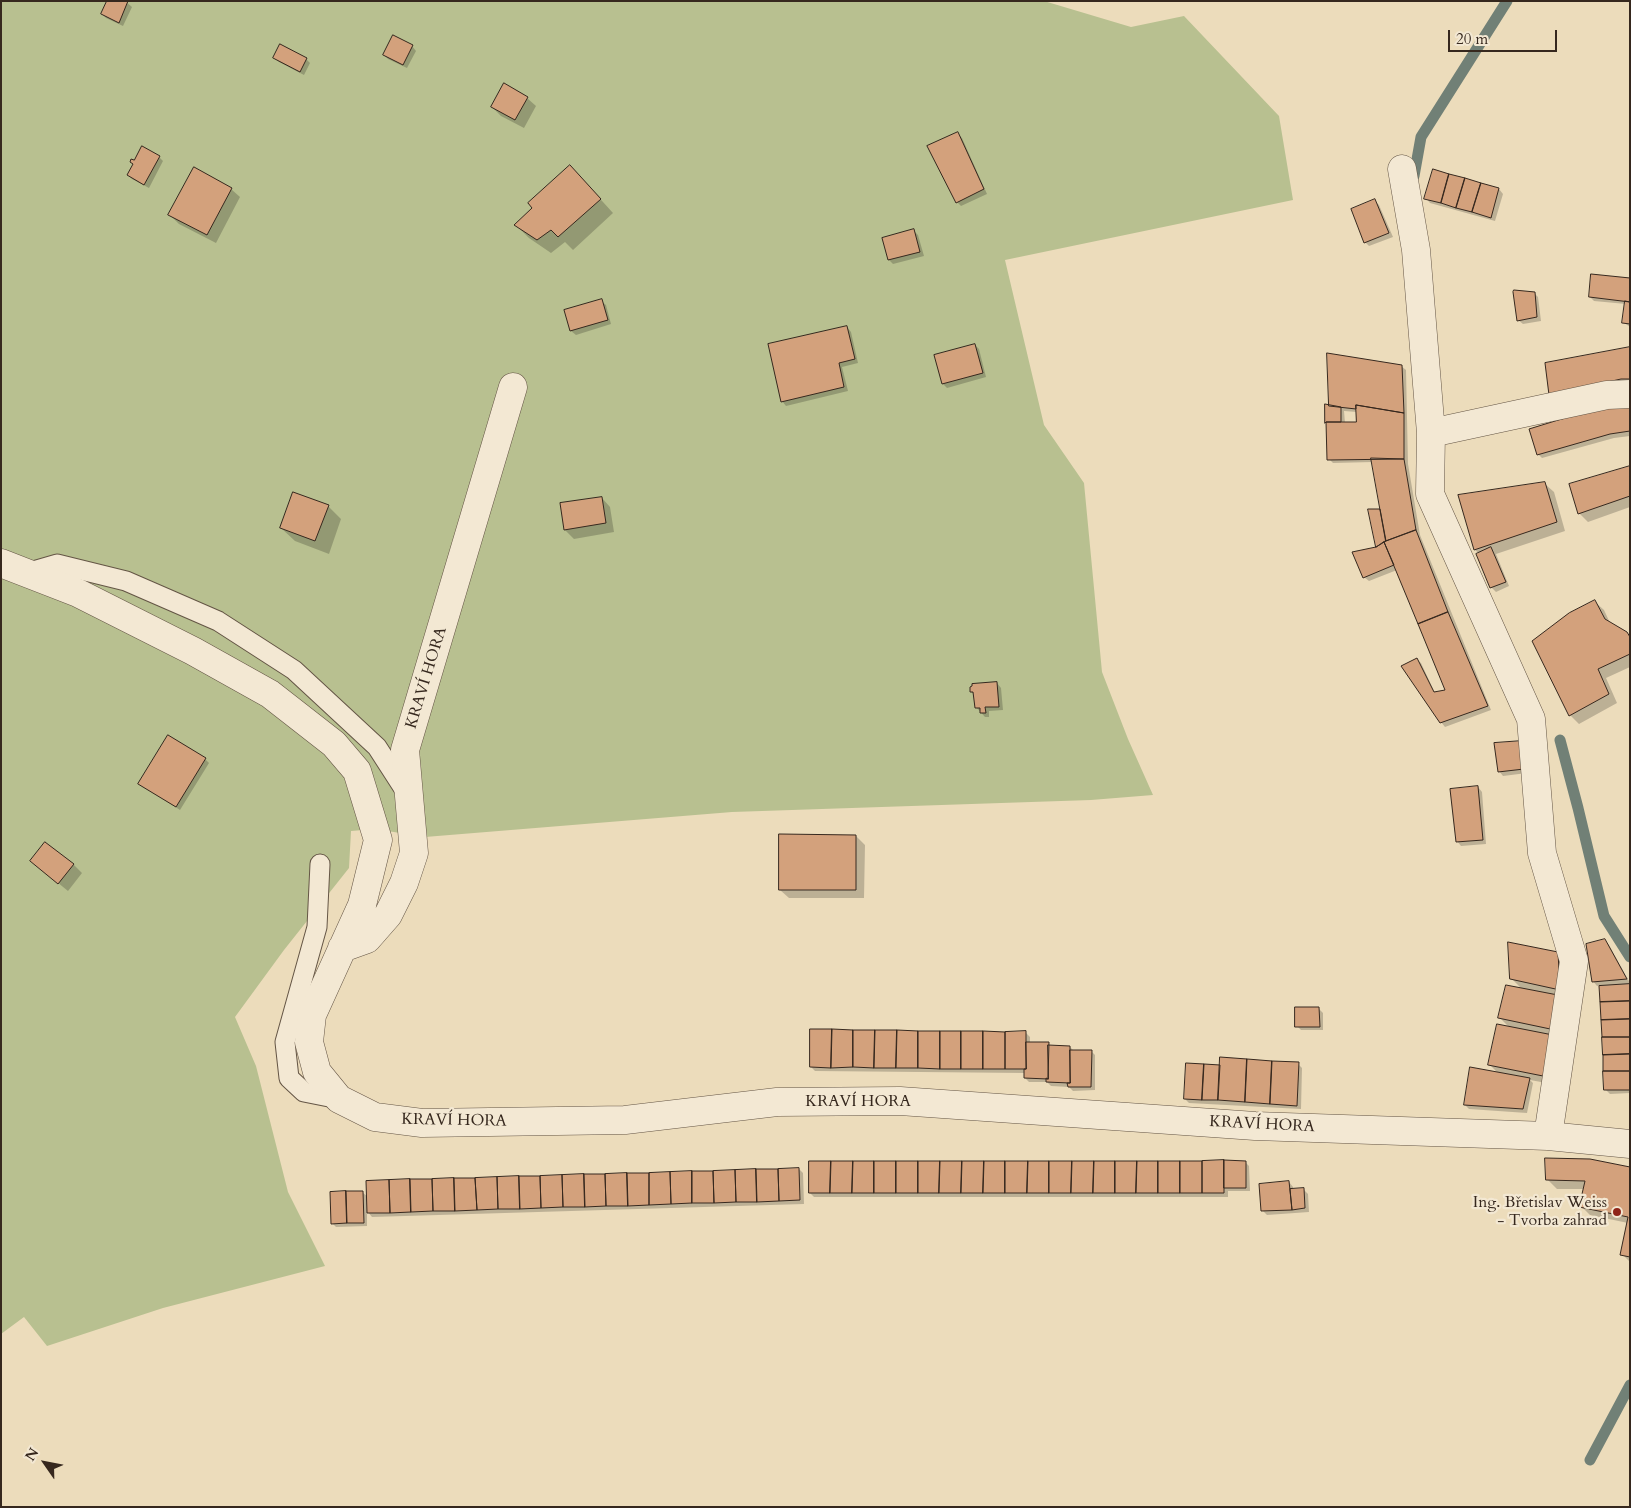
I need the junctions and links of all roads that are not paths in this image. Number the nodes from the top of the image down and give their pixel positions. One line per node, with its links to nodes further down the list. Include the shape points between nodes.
1 (1402, 168): 4 (street, via 1416,250)
2 (513, 386): 7 (street, KRAVÍ HORA, via 405,750)
3 (1630, 394): 4 (street, via 1607,395)
4 (1431, 433): 11 (street, via 1430,494 1531,720 1542,853 1574,961)
5 (1, 563): 6 (street, KRAVÍ HORA)
6 (26, 573): 7 (lane, via 58,564 126,581 218,621 294,670 377,747); 9 (street, KRAVÍ HORA, via 78,592 193,651 270,694 334,744 356,771 378,840 362,905)
7 (410, 798): 9 (street, KRAVÍ HORA, via 414,853 404,883 388,915 367,938)
8 (320, 864): 10 (lane, via 317,927 285,1042 289,1078 304,1092)
9 (342, 948): 10 (street, KRAVÍ HORA, via 312,1014 309,1042 317,1072)
10 (339, 1099): 11 (street, KRAVÍ HORA, via 375,1117 422,1123 626,1120 777,1102 900,1100 1255,1126)
11 (1548, 1136): 12 (street, KRAVÍ HORA)
12 (1630, 1144)

